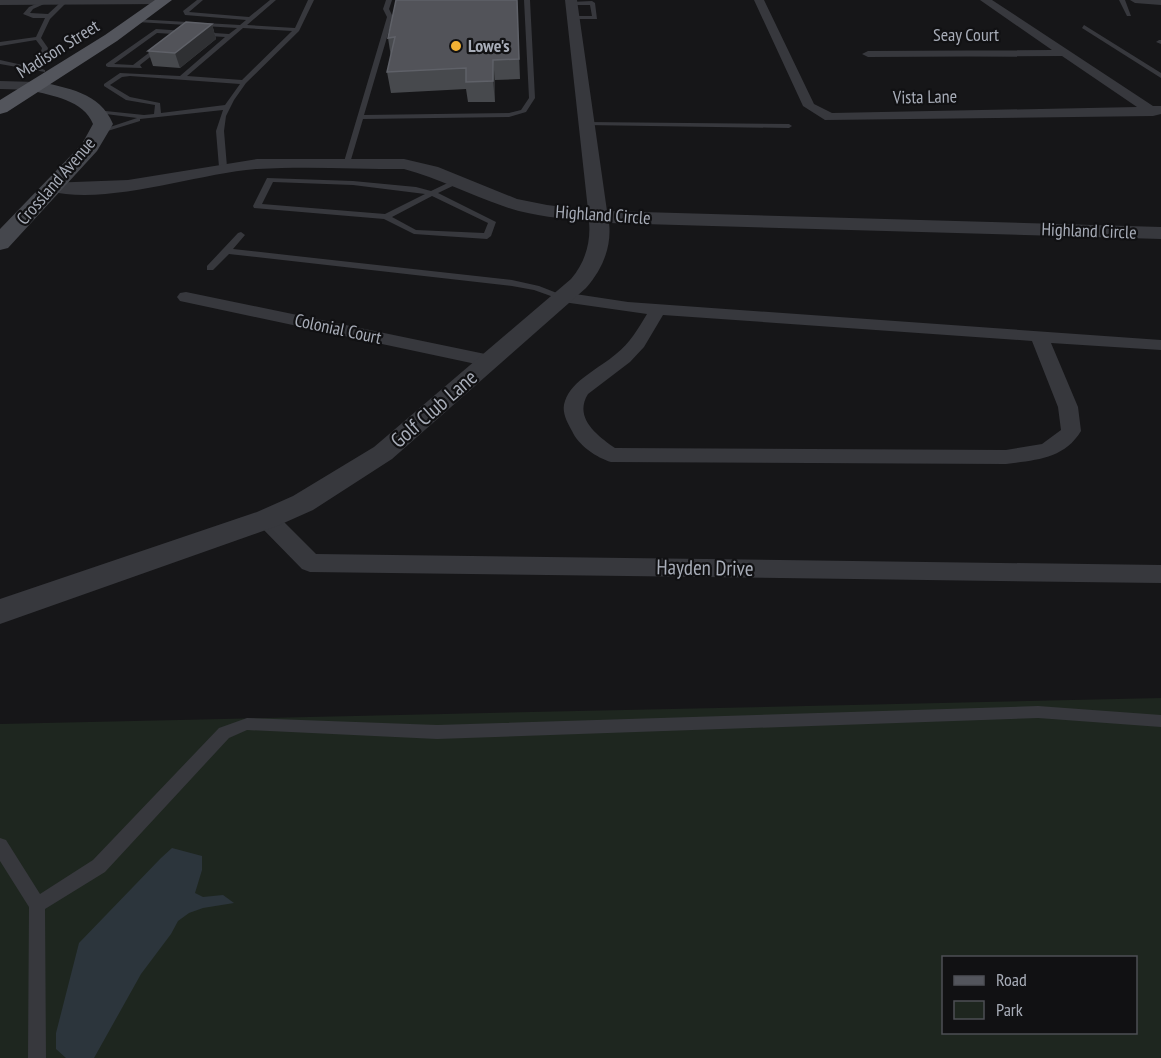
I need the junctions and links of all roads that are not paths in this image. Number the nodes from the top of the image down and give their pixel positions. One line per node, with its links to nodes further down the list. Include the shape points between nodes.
1 (164, 0): 11 (street); 20 (main road, Madison Street)
2 (200, 0): 19 (lane, via 185,12)
3 (273, 0): 19 (lane)
4 (311, 0): 24 (lane)
5 (389, 0): 45 (lane, via 386,9 390,16)
6 (527, 0): 45 (lane, via 532,98 524,111)
7 (759, 0): 42 (street, Vista Lane, via 809,106 830,117)
8 (985, 0): 29 (street)
9 (1122, 0): 17 (lane)
10 (1135, 0): 15 (street)
11 (94, 1): 14 (street)
12 (8, 2): 13 (street)
13 (48, 2): 14 (street); 18 (lane, via 30,8 26,14)
14 (69, 2): 18 (lane)
15 (1161, 2)
16 (572, 7): 46 (street, Golf Club Lane)
17 (1129, 15)
18 (48, 16): 27 (lane)
19 (251, 19): 22 (lane)
20 (137, 20): 21 (lane); 35 (main road, Madison Street, via 56,74)
21 (191, 24): 22 (lane); 25 (lane)
22 (241, 27): 24 (lane); 26 (lane)
23 (1084, 27): 34 (lane)
24 (297, 30): 37 (lane)
25 (179, 33): 26 (lane); 32 (lane); 32 (lane, via 156,31 108,65)
26 (231, 36): 33 (lane)
27 (38, 38): 28 (lane); 35 (lane, via 45,48)
28 (0, 44)
29 (1064, 53): 30 (street, Seay Court); 42 (street)
30 (868, 54)
31 (0, 62): 35 (lane)
32 (134, 67): 33 (lane)
33 (189, 70): 36 (lane)
34 (1161, 76)
35 (37, 78): 38 (street); 40 (main road, Madison Street); 41 (main road, Crossland Avenue)
36 (181, 78): 37 (lane); 43 (lane, via 126,74 106,86 128,99 158,104)
37 (244, 82): 39 (lane)
38 (0, 85)
39 (228, 107): 43 (lane); 51 (lane, via 220,131)
40 (0, 108)
41 (98, 111): 44 (lane); 48 (main road, Crossland Avenue, via 103,124)
42 (1158, 113)
43 (157, 115): 44 (lane)
44 (144, 117): 48 (lane)
45 (360, 117): 49 (lane)
46 (587, 123): 47 (lane); 56 (street, Golf Club Lane)
47 (789, 126)
48 (99, 132): 54 (main road, Crossland Avenue)
49 (346, 163): 50 (street, Highland Circle); 53 (street, Highland Circle, via 404,165)
50 (257, 164): 51 (street, Highland Circle); 52 (lane)
51 (224, 167): 54 (street, Highland Circle, via 128,186)
52 (270, 180): 55 (lane, via 354,183); 57 (lane, via 257,206)
53 (456, 181): 55 (lane); 56 (street, Highland Circle, via 511,203)
54 (55, 187): 60 (main road, Crossland Avenue)
55 (432, 193): 57 (lane); 57 (lane, via 492,222 487,236 414,232)
56 (599, 216): 58 (street, Highland Circle); 64 (street, Golf Club Lane, via 596,259 578,286)
57 (386, 217)
58 (1161, 233)
59 (241, 235): 61 (lane)
60 (0, 243)
61 (227, 252): 62 (lane); 64 (lane, via 512,283)
62 (210, 268)
63 (186, 297): 68 (street, Colonial Court)
64 (562, 297): 65 (street); 68 (street, Golf Club Lane)
65 (658, 309): 66 (street); 66 (street, via 638,343 581,390 574,401 574,415 584,436 611,455 1006,457 1046,452 1061,444 1071,431 1068,407)
66 (1039, 336): 67 (street)
67 (1161, 345)
68 (490, 361): 69 (street, Golf Club Lane, via 383,453 303,503)
69 (267, 519): 70 (street, Hayden Drive, via 310,562); 71 (street, Golf Club Lane)
70 (1161, 574)
71 (0, 612)
72 (1161, 721): 74 (lane, via 1038,712 437,732 247,724 224,733 99,866)
73 (0, 846): 74 (lane)
74 (37, 905): 75 (lane)
75 (37, 1058)

